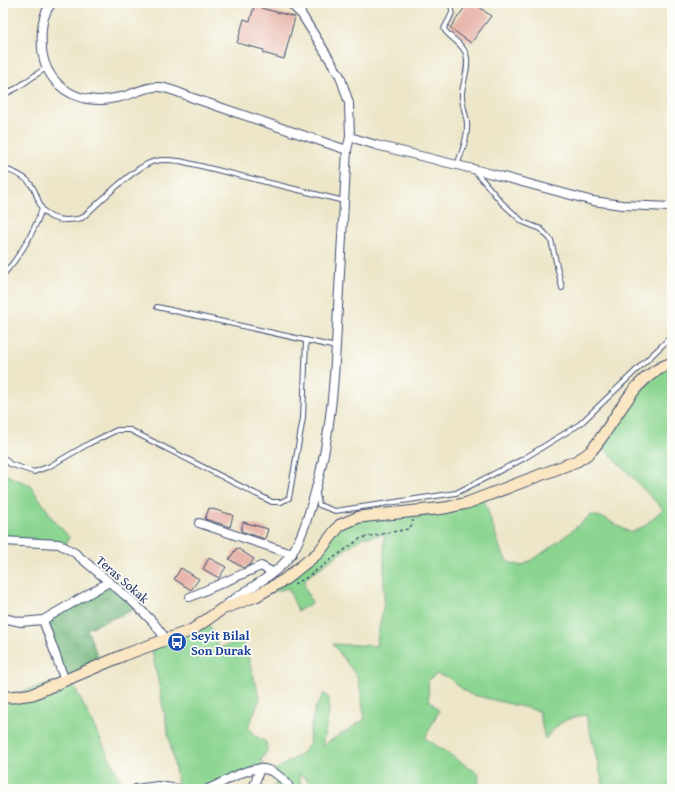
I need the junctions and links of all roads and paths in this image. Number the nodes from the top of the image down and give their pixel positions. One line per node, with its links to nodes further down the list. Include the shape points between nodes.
1 (52, 3): 6 (street, via 43,20 41,34)
2 (290, 3): 5 (street)
3 (305, 3): 5 (lane)
4 (448, 3): 10 (lane, via 452,5 453,11 444,29 462,45 467,67 462,95 467,124 466,140)
5 (302, 14): 8 (street, via 340,76 348,103)
6 (47, 67): 7 (lane); 9 (street, via 53,80 60,87 79,96 100,100 122,97 143,88 173,90)
7 (3, 95)
8 (350, 137): 9 (street); 10 (street, via 376,146)
9 (346, 150): 13 (street)
10 (457, 165): 12 (street)
11 (3, 168): 15 (lane, via 27,180 36,190)
12 (473, 169): 14 (street, via 593,201); 17 (lane, via 502,203 523,222 541,229 551,240)
13 (344, 201): 15 (lane, via 180,161 165,160 154,161 141,167 82,218 60,220 47,215); 21 (street)
14 (672, 208)
15 (42, 209): 16 (lane, via 23,250)
16 (3, 275)
17 (562, 288)
18 (158, 307): 20 (lane)
19 (672, 336): 24 (lane, via 580,424 523,459 456,493 335,511 319,505)
20 (306, 340): 21 (lane); 23 (lane, via 303,418 289,498 281,502 266,500 130,430 117,430 34,472 10,464)
21 (336, 348): 24 (street, via 329,432)
22 (672, 363): 25 (street, via 649,375 636,387 590,452 577,461 467,502 445,508)
23 (3, 457)
24 (316, 489): 28 (street, via 302,536)
25 (416, 511): 31 (path, via 412,525 408,529 361,538); 33 (street, via 359,517 340,525 318,553 284,580 256,596)
26 (199, 523): 28 (street)
27 (3, 540): 30 (street, Teras Sokak, via 59,544 75,553)
28 (292, 554): 29 (street)
29 (272, 572): 32 (street, via 262,566); 33 (street)
30 (109, 582): 35 (street); 36 (street, Teras Sokak, via 133,602)
31 (294, 584)
32 (190, 597)
33 (222, 609): 36 (street, via 192,630)
34 (3, 620): 35 (street)
35 (43, 620): 37 (street)
36 (166, 639): 37 (street)
37 (65, 681): 38 (street, via 33,694)
38 (3, 697)
39 (260, 768): 42 (street, via 253,768); 43 (street); 44 (street, via 274,771)
40 (136, 789): 41 (street, via 158,786)
41 (179, 789)
42 (208, 789)
43 (253, 789)
44 (290, 789)

